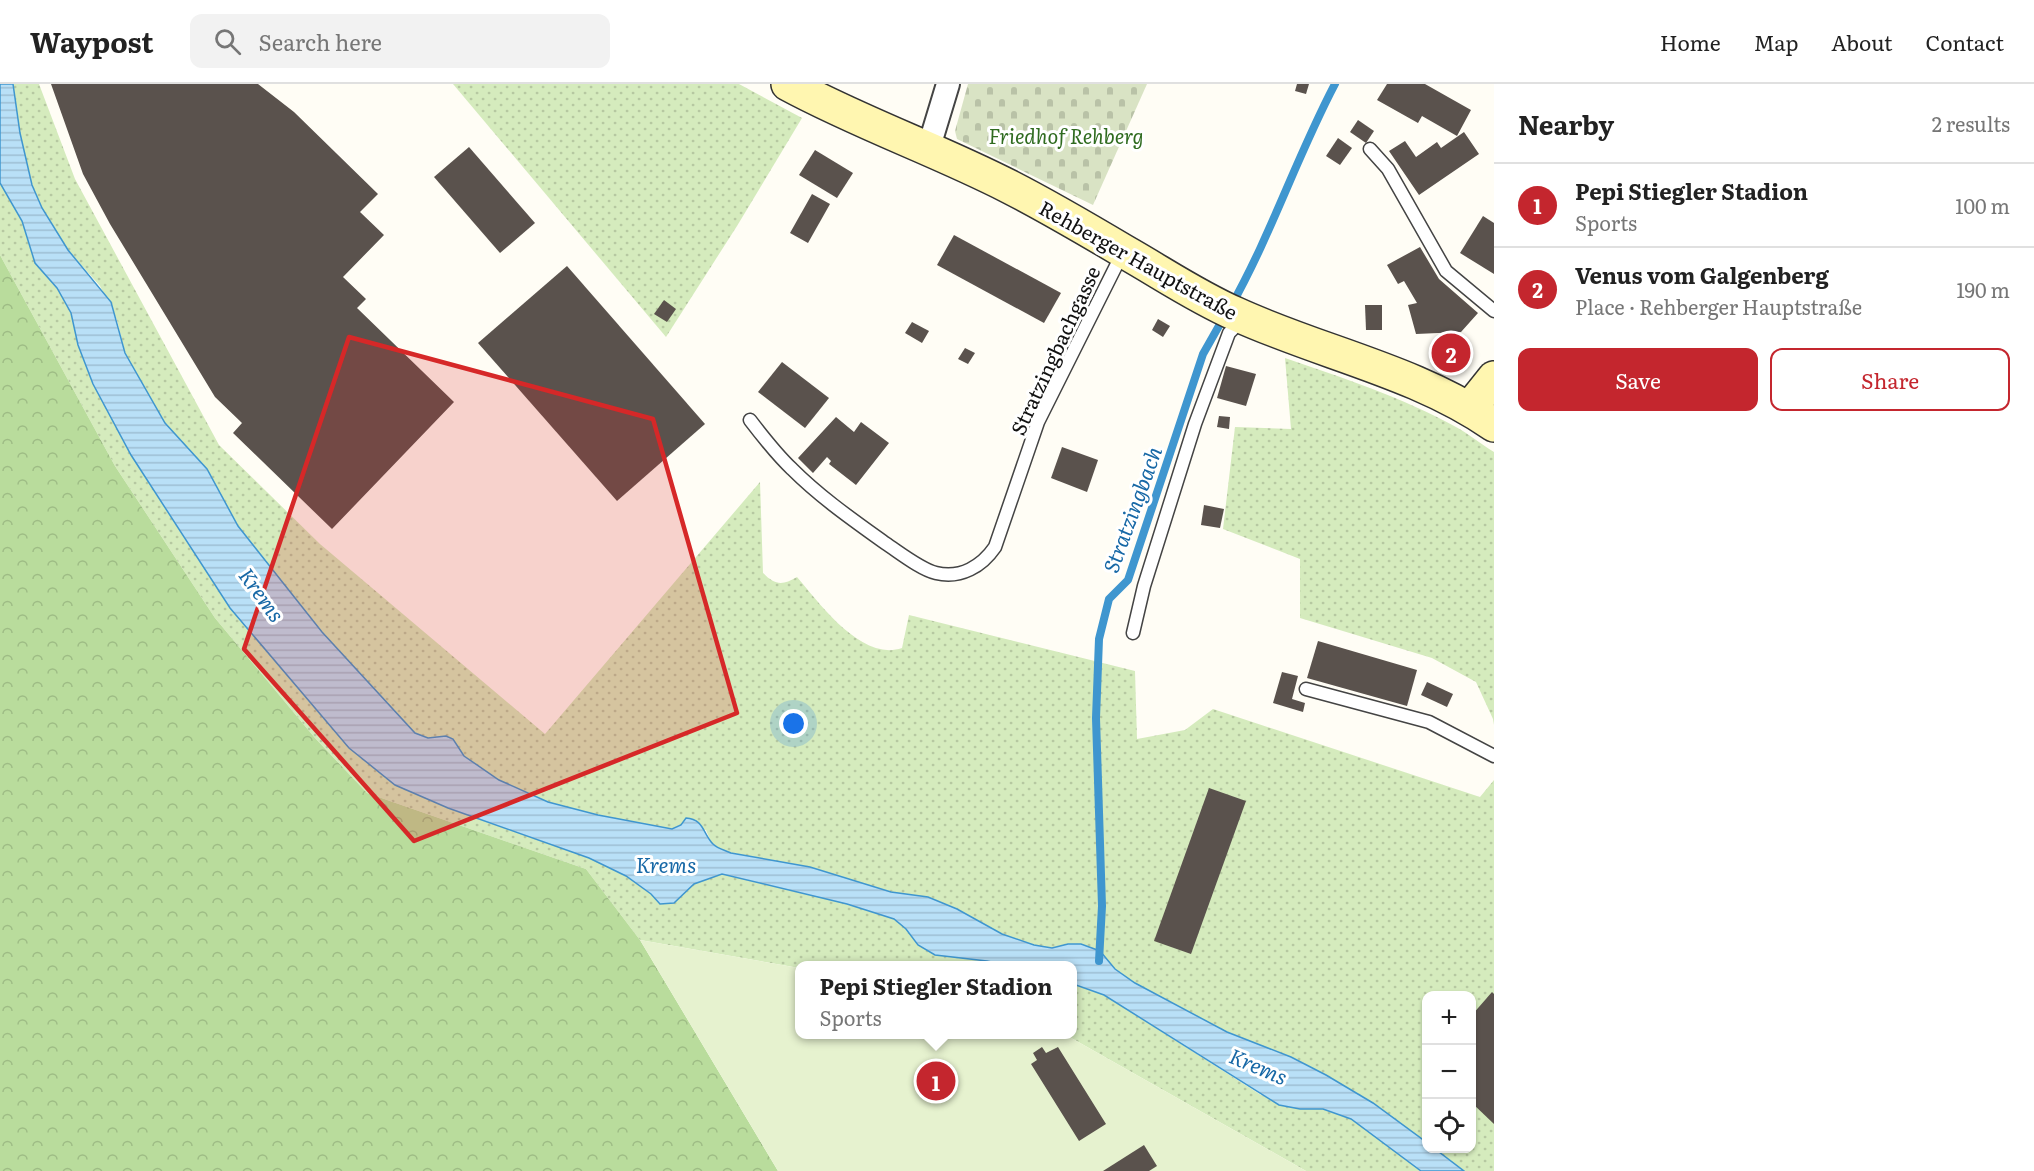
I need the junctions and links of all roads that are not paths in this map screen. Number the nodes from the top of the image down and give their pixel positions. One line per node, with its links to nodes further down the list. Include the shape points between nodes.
1 (788, 84): 4 (main road, Rehberger Hauptstraße)
2 (948, 84): 4 (street)
3 (1370, 149): 6 (lane, via 1388,169 1446,271)
4 (927, 150): 5 (main road, Rehberger Hauptstraße, via 1010,187)
5 (1124, 251): 7 (main road, Rehberger Hauptstraße, via 1207,301); 10 (lane, Stratzingbachgasse, via 1038,422 995,547 970,570 935,573 903,555 830,503 791,469)
6 (1494, 311)
7 (1244, 318): 9 (main road, Rehberger Hauptstraße, via 1425,386); 11 (lane, via 1229,333 1195,424)
8 (1494, 378): 9 (main road)
9 (1482, 416)
10 (750, 420)
11 (1133, 633)
12 (1306, 689): 13 (lane, via 1430,722)
13 (1494, 756)

